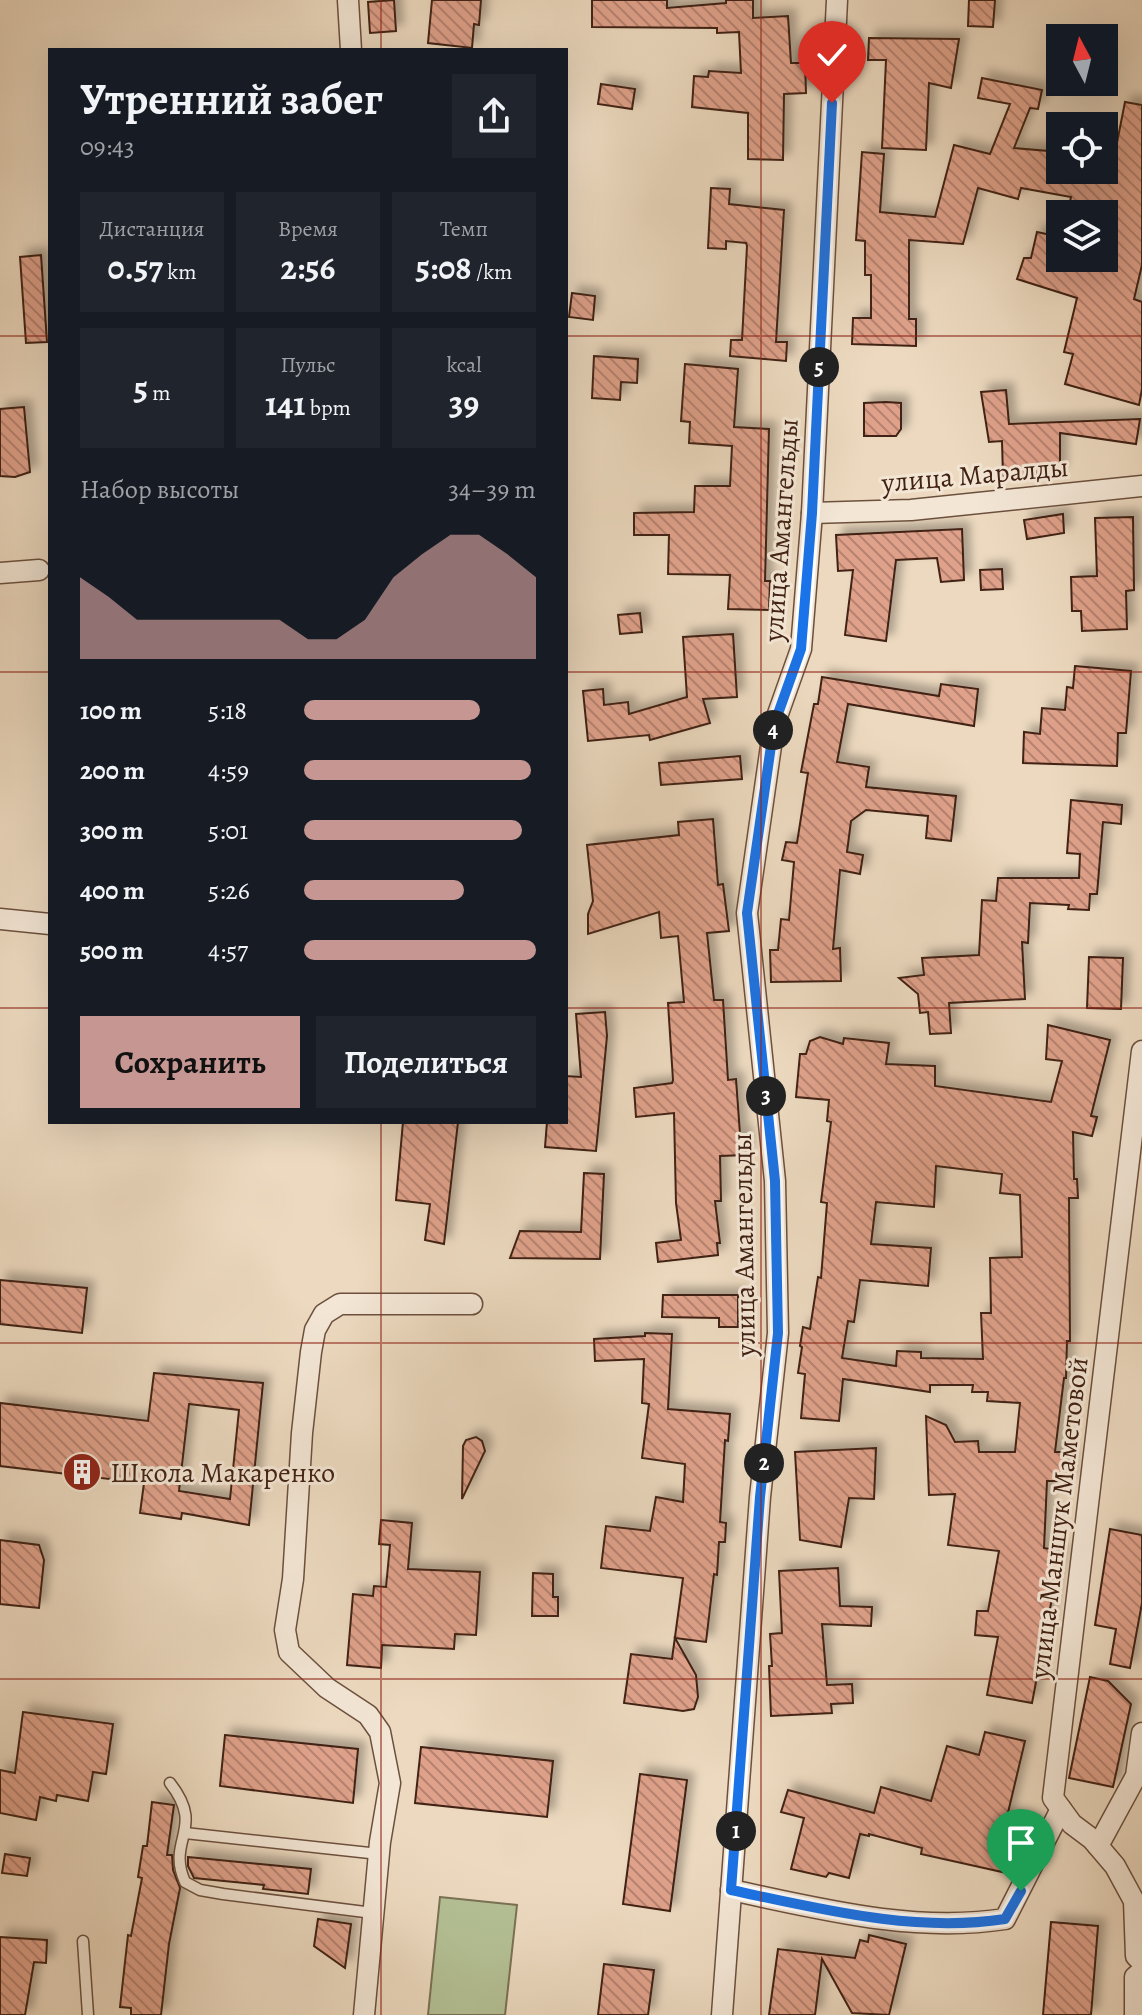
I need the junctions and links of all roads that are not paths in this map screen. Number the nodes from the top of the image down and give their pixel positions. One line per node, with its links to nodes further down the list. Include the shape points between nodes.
1 (348, 0): 3 (street)
2 (837, 0): 5 (street, улица Амангельды)
3 (351, 48)
4 (1142, 486): 5 (street, улица Маралды, via 911,510)
5 (812, 513): 18 (street, улица Амангельды, via 801,649 774,725 747,913 775,1181 778,1333 760,1497)
6 (39, 570): 7 (street)
7 (0, 573)
8 (0, 919): 9 (street)
9 (48, 924)
10 (1142, 1051): 14 (street, улица Маншук Маметовой, via 1058,1749 1053,1798)
11 (472, 1304): 17 (street, via 340,1304 324,1314 311,1352 285,1630 289,1652 327,1688 368,1715 380,1732 390,1783)
12 (1142, 1733): 16 (street, via 1136,1776)
13 (170, 1783): 15 (lane, via 187,1814)
14 (1061, 1809): 16 (street); 18 (street, via 1005,1919 966,1925 907,1921)
15 (185, 1833): 17 (lane); 19 (lane, via 178,1854 180,1872 185,1882 200,1890)
16 (1098, 1846): 21 (street, via 1134,1901 1136,1956)
17 (379, 1854): 19 (street)
18 (731, 1890): 25 (street, улица Амангельды)
19 (373, 1913): 24 (street)
20 (83, 1941): 23 (lane)
21 (1142, 1962)
22 (1142, 1971): 26 (street, via 1135,1977)
23 (88, 2015)
24 (364, 2015)
25 (722, 2015)
26 (1135, 2015)

